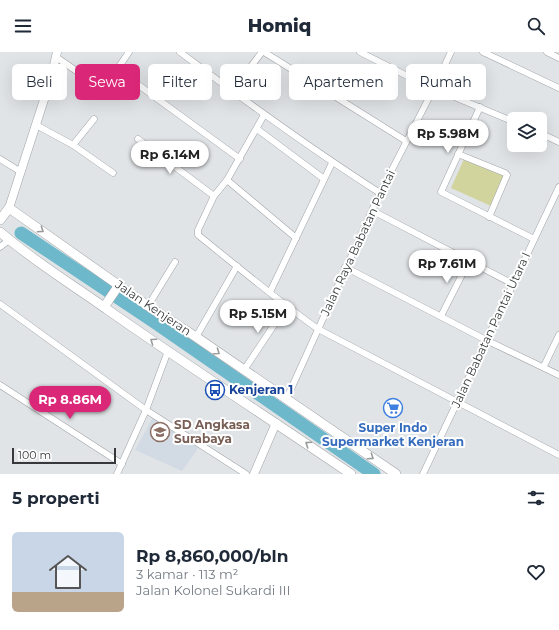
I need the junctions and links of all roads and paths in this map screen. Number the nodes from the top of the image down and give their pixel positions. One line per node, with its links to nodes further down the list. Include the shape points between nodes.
1 (129, 52): 32 (street, via 118,70)
2 (180, 52): 15 (street)
3 (263, 52): 11 (street); 28 (street)
4 (360, 52): 9 (street)
5 (451, 52): 12 (street, Jalan Raya Babatan Pantai)
6 (483, 52): 16 (street)
7 (547, 52): 10 (street)
8 (56, 55): 13 (street); 24 (main road)
9 (372, 55): 14 (street)
10 (559, 58)
11 (253, 64)
12 (445, 64)
13 (75, 69)
14 (406, 75)
15 (220, 82)
16 (559, 88)
17 (244, 100): 21 (street)
18 (428, 100): 28 (street, Jalan Raya Babatan Pantai)
19 (465, 100): 20 (street)
20 (480, 106): 23 (street); 31 (street)
21 (264, 115): 25 (street); 34 (street)
22 (94, 119): 30 (street)
23 (507, 119)
24 (36, 125): 30 (street); 35 (main road)
25 (257, 129): 32 (street); 37 (street)
26 (547, 136): 29 (street)
27 (138, 139): 41 (street)
28 (406, 141): 40 (street, Jalan Raya Babatan Pantai)
29 (559, 142)
30 (73, 145): 36 (street)
31 (458, 154): 44 (street, via 441,193); 44 (street, via 507,175)
32 (240, 158): 38 (street)
33 (0, 159): 35 (street)
34 (332, 163): 37 (street); 40 (street)
35 (21, 172): 42 (main road)
36 (113, 173)
37 (324, 179): 47 (street)
38 (227, 180): 41 (street); 47 (street)
39 (559, 187): 48 (street, Jalan Babatan Pantai Utara I)
40 (380, 194): 43 (street, Jalan Raya Babatan Pantai)
41 (214, 196): 53 (street, via 198,235)
42 (9, 208): 45 (main road); 56 (main road, Jalan Kenjeran, one-way to 56)
43 (373, 211): 51 (street); 54 (street, Jalan Raya Babatan Pantai)
44 (489, 216): 48 (street)
45 (1, 218)
46 (0, 232): 49 (main road)
47 (296, 238): 57 (street)
48 (534, 239): 55 (street, Jalan Babatan Pantai Utara I)
49 (9, 240): 50 (street); 59 (main road)
50 (0, 247)
51 (469, 261): 55 (street); 62 (street)
52 (175, 262): 60 (street)
53 (238, 266): 57 (street); 65 (street)
54 (345, 268): 62 (street); 63 (street, Jalan Raya Babatan Pantai)
55 (513, 284): 66 (street, Jalan Babatan Pantai Utara I)
56 (118, 285): 59 (main road); 60 (main road, Jalan Kenjeran)
57 (270, 292): 61 (street)
58 (0, 304): 74 (street)
59 (104, 306): 67 (main road, one-way to 59)
60 (148, 306): 65 (main road, Jalan Kenjeran)
61 (286, 307): 63 (street); 69 (street)
62 (441, 316): 66 (street)
63 (318, 329): 72 (street, Jalan Raya Babatan Pantai); 73 (street)
64 (559, 335): 68 (street)
65 (196, 337): 69 (main road, Jalan Kenjeran, one-way to 69)
66 (486, 340): 68 (street); 73 (street, Jalan Babatan Pantai Utara I)
67 (168, 351): 74 (street); 75 (main road)
68 (544, 366): 70 (street)
69 (244, 370): 72 (main road, Jalan Kenjeran)
70 (559, 375)
71 (0, 385): 77 (street)
72 (286, 400): 82 (main road, Jalan Kenjeran, one-way to 82)
73 (457, 402): 76 (street); 83 (street, Jalan Babatan Pantai Utara I)
74 (146, 410): 77 (street); 79 (street)
75 (276, 423): 80 (main road); 81 (main road, one-way to 75)
76 (559, 455)
77 (122, 464): 78 (street)
78 (117, 474)
79 (246, 474)
80 (254, 474)
81 (351, 474)
82 (396, 474)
83 (422, 474)

